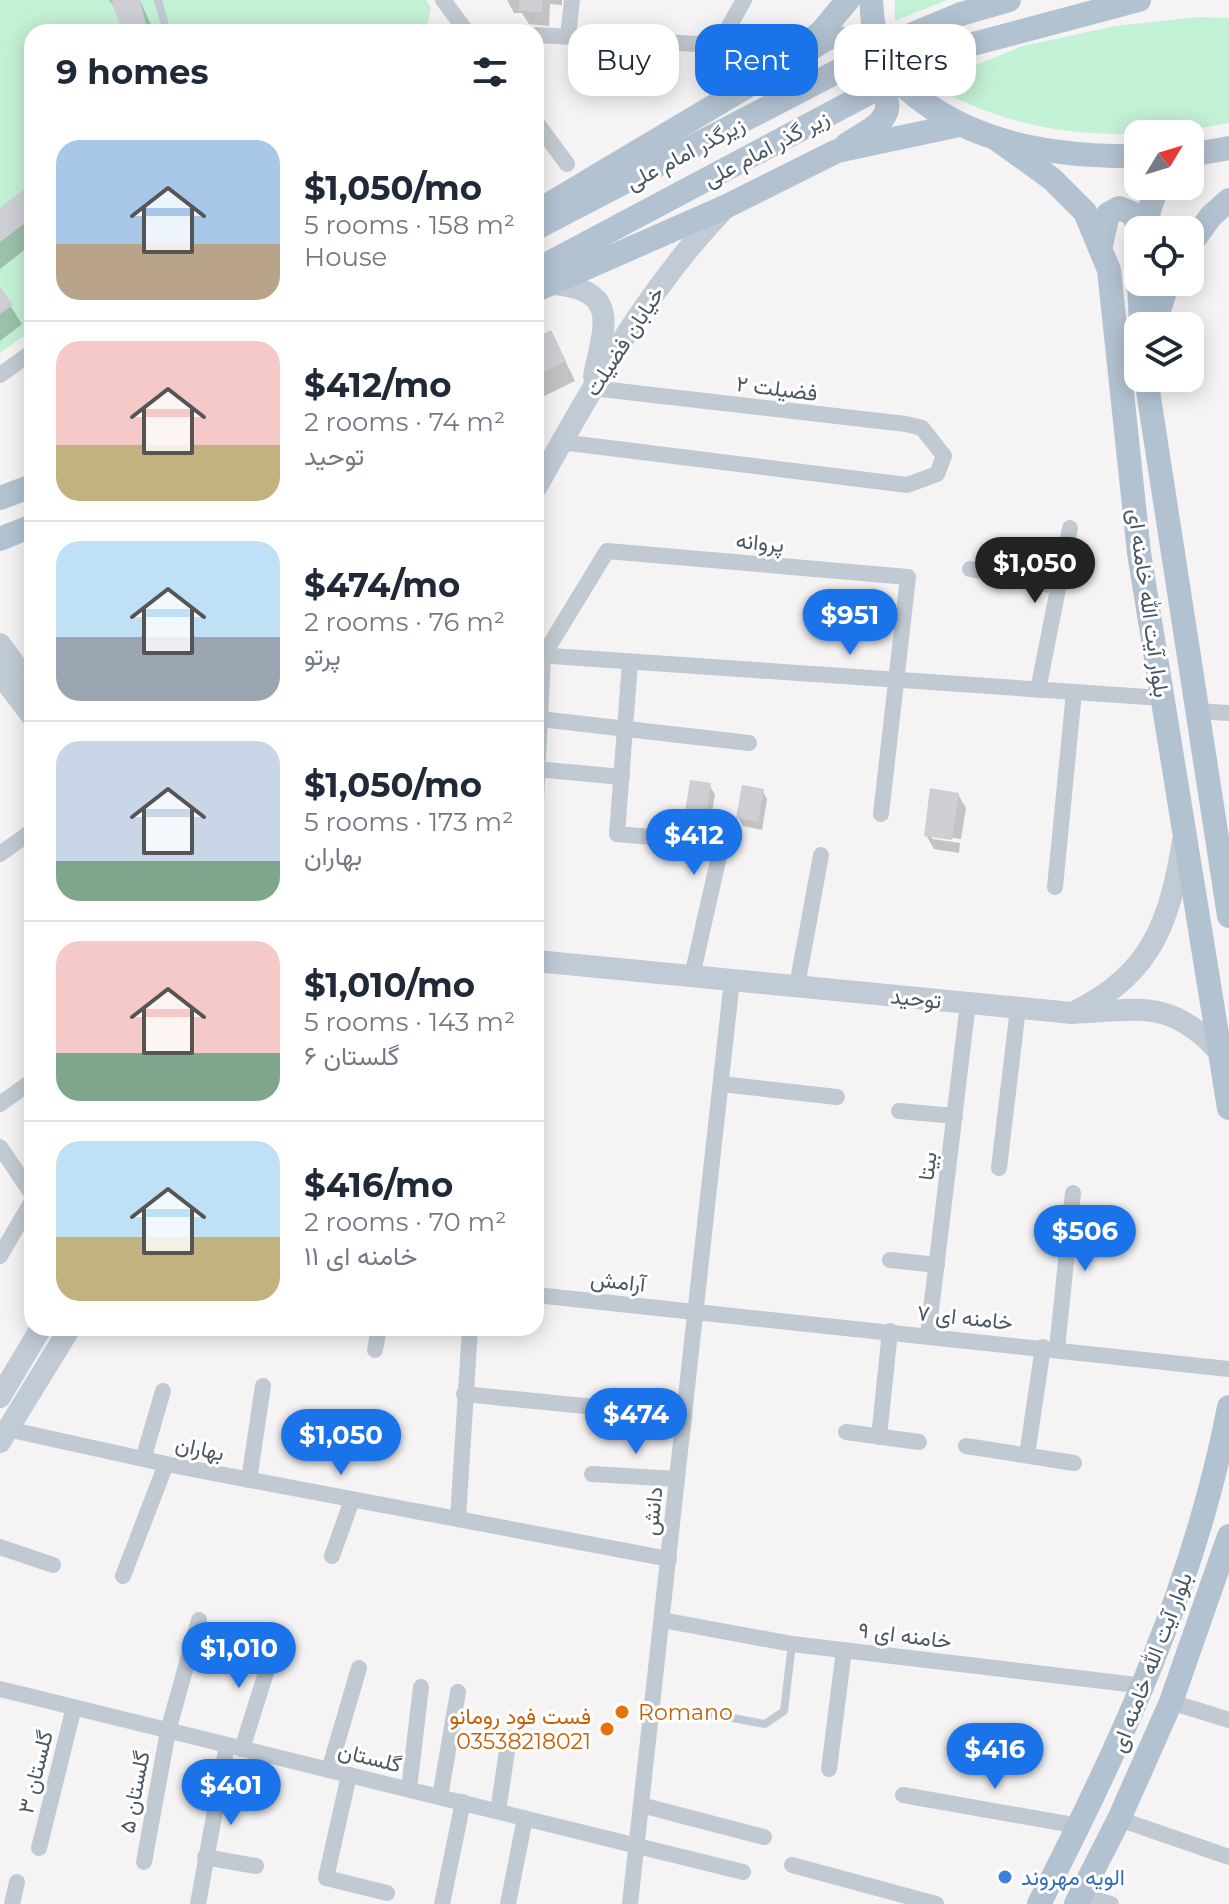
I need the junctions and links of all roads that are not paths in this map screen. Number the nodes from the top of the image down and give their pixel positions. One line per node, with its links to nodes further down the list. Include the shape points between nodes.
1 (158, 0): 8 (lane)
2 (443, 0): 9 (street)
3 (572, 0): 10 (street)
4 (744, 0): 14 (street, via 724,35 698,44)
5 (848, 0): 12 (main road)
6 (1009, 0): 30 (main road, زیرگذر امام علی, via 898,40)
7 (1139, 0): 33 (main road, زیر گذر امام علی, via 973,44 914,69)
8 (165, 24)
9 (461, 24)
10 (569, 24)
11 (544, 35): 13 (street)
12 (818, 35)
13 (568, 36)
14 (679, 43)
15 (731, 96): 28 (main road)
16 (893, 96): 22 (main road, via 884,119)
17 (903, 96): 18 (main road)
18 (959, 125): 20 (main road); 22 (main road)
19 (544, 133): 25 (street)
20 (998, 140): 24 (main road); 32 (main road, بلوار آیت الله خامنه ای, via 1069,195 1085,212)
21 (1229, 148): 23 (main road)
22 (837, 151): 27 (main road)
23 (1204, 152)
24 (1124, 155)
25 (567, 164)
26 (1229, 200): 31 (main road)
27 (727, 206): 34 (main road); 38 (main road, خیابان فضیلت, via 689,245)
28 (544, 207)
29 (1135, 216): 32 (main road, via 1119,208 1108,214)
30 (544, 224)
31 (1204, 226)
32 (1101, 245): 58 (main road, بلوار آیت الله خامنه ای, via 1114,302 1139,553)
33 (544, 281)
34 (544, 281)
35 (544, 282): 38 (main road, via 581,286 600,305 604,326)
36 (24, 358): 37 (street)
37 (0, 375)
38 (592, 388): 40 (main road, خیابان فضیلت); 40 (street, فضیلت ۲, via 906,424 922,428 944,456 937,474 907,485)
39 (1149, 392): 60 (main road, بلوار آیت الله خامنه ای)
40 (561, 442): 41 (main road, خیابان فضیلت)
41 (544, 473)
42 (24, 489): 43 (main road)
43 (0, 498)
44 (1070, 528): 48 (street)
45 (24, 530): 46 (main road)
46 (3, 541)
47 (970, 569): 48 (street)
48 (1059, 587): 56 (street)
49 (0, 644): 54 (main road)
50 (544, 649): 55 (street, پروانه, via 607,551 908,577)
51 (544, 655): 52 (street)
52 (630, 662): 55 (street); 63 (street)
53 (0, 674): 59 (main road)
54 (24, 677)
55 (897, 680): 56 (street); 67 (street)
56 (1038, 690): 57 (street)
57 (1074, 692): 58 (street); 72 (street)
58 (1162, 698): 68 (main road, بلوار آیت الله خامنه ای)
59 (24, 706)
60 (1195, 711): 61 (street); 73 (main road, بلوار آیت الله خامنه ای)
61 (1229, 713)
62 (544, 719): 63 (street)
63 (626, 727): 64 (street); 66 (street)
64 (749, 743)
65 (544, 770): 66 (street)
66 (622, 777): 75 (street, via 617,834 722,843)
67 (881, 814)
68 (1184, 832): 80 (main road, via 1175,889 1156,942 1115,989); 81 (main road, بلوار آیت الله خامنه ای)
69 (24, 837): 70 (street)
70 (0, 854)
71 (821, 855): 77 (street)
72 (1055, 887)
73 (1229, 916)
74 (544, 962): 75 (main road, توحید)
75 (692, 976): 76 (main road, توحید)
76 (732, 980): 77 (main road, توحید); 82 (street, دانش)
77 (797, 986): 78 (main road, توحید)
78 (968, 1003): 79 (main road, توحید); 88 (street, بیتا)
79 (1018, 1008): 80 (main road, توحید); 90 (street)
80 (1072, 1013): 81 (main road, توحید, via 1161,1010 1186,1022)
81 (1221, 1054): 86 (main road, بلوار آیت الله خامنه ای)
82 (721, 1084): 84 (street); 98 (street, دانش)
83 (24, 1087): 85 (street)
84 (837, 1097)
85 (0, 1104)
86 (1229, 1108)
87 (899, 1111): 88 (street)
88 (955, 1116): 96 (street, بیتا)
89 (0, 1147): 91 (street)
90 (999, 1168)
91 (24, 1182)
92 (1073, 1193): 105 (street)
93 (24, 1215): 94 (street)
94 (0, 1256)
95 (890, 1260): 96 (street)
96 (937, 1265): 100 (street, بیتا)
97 (544, 1296): 98 (street, آرامش)
98 (696, 1312): 99 (street, خامنه ای ۷); 113 (street, دانش)
99 (890, 1331): 100 (street, خامنه ای ۷); 116 (street)
100 (928, 1335): 105 (street, خامنه ای ۷)
101 (36, 1336): 111 (main road)
102 (65, 1336): 115 (main road)
103 (378, 1336): 106 (street)
104 (469, 1336): 110 (street)
105 (1050, 1348): 107 (street, خامنه ای ۷); 119 (street)
106 (375, 1350)
107 (1229, 1369)
108 (263, 1386): 125 (street)
109 (163, 1391): 120 (street)
110 (464, 1394): 113 (street); 127 (street)
111 (0, 1397)
112 (1229, 1407): 141 (main road, بلوار آیت الله خامنه ای, via 1205,1516)
113 (684, 1416): 124 (street, دانش)
114 (846, 1432): 116 (street)
115 (4, 1436): 120 (street, بهاران)
116 (879, 1437): 117 (street)
117 (919, 1442)
118 (966, 1446): 119 (street)
119 (1027, 1455): 121 (street)
120 (144, 1456): 122 (street, بهاران)
121 (1074, 1463)
122 (166, 1464): 125 (street, بهاران); 133 (street)
123 (592, 1474): 124 (street)
124 (677, 1479): 131 (street, دانش)
125 (249, 1480): 126 (street, بهاران)
126 (352, 1500): 127 (street, بهاران); 130 (street)
127 (458, 1518): 131 (street, بهاران)
128 (1229, 1536): 134 (main road, بلوار آیت الله خامنه ای)
129 (0, 1547): 132 (street)
130 (332, 1556)
131 (669, 1559): 136 (street, دانش)
132 (53, 1565)
133 (123, 1576)
134 (1222, 1576): 145 (main road, بلوار آیت الله خامنه ای)
135 (199, 1620): 149 (street, گلستان ۵)
136 (662, 1620): 138 (street, خامنه ای ۹); 159 (street, دانش)
137 (275, 1644): 151 (street)
138 (792, 1644): 139 (street, خامنه ای ۹); 147 (lane, via 784,1711 765,1724)
139 (844, 1650): 141 (street, خامنه ای ۹); 152 (street)
140 (359, 1668): 153 (street)
141 (1145, 1686): 163 (main road, بلوار آیت الله خامنه ای)
142 (421, 1687): 155 (street)
143 (0, 1689): 146 (street, گلستان)
144 (458, 1692): 157 (street)
145 (1171, 1702): 148 (street); 162 (main road, بلوار آیت الله خامنه ای)
146 (74, 1707): 149 (street, گلستان); 166 (street, گلستان ۳)
147 (706, 1713)
148 (1229, 1720)
149 (168, 1731): 151 (street, گلستان); 169 (street, گلستان ۵)
150 (509, 1738): 160 (street)
151 (234, 1747): 153 (street, گلستان); 167 (street)
152 (829, 1769)
153 (329, 1770): 154 (street, گلستان)
154 (349, 1775): 155 (street, گلستان); 174 (street, via 326,1878)
155 (409, 1789): 157 (street, گلستان)
156 (903, 1795): 163 (street)
157 (440, 1797): 158 (street, گلستان)
158 (463, 1802): 160 (street, گلستان); 178 (street)
159 (641, 1805): 164 (street); 165 (street, دانش)
160 (498, 1811): 161 (street, گلستان)
161 (525, 1818): 165 (street, گلستان); 179 (street)
162 (1119, 1819): 168 (street); 175 (main road, بلوار آیت الله خامنه ای)
163 (1079, 1826): 182 (main road, بلوار آیت الله خامنه ای)
164 (764, 1837)
165 (637, 1845): 172 (street, گلستان); 180 (street, دانش)
166 (39, 1848)
167 (205, 1857): 171 (street); 177 (street)
168 (1229, 1857)
169 (144, 1862)
170 (792, 1865): 181 (street)
171 (256, 1866)
172 (743, 1872)
173 (17, 1882): 176 (street)
174 (387, 1893)
175 (1078, 1899): 183 (street)
176 (12, 1904)
177 (198, 1904)
178 (442, 1904)
179 (508, 1904)
180 (630, 1904)
181 (936, 1904)
182 (1039, 1904)
183 (1111, 1904)

